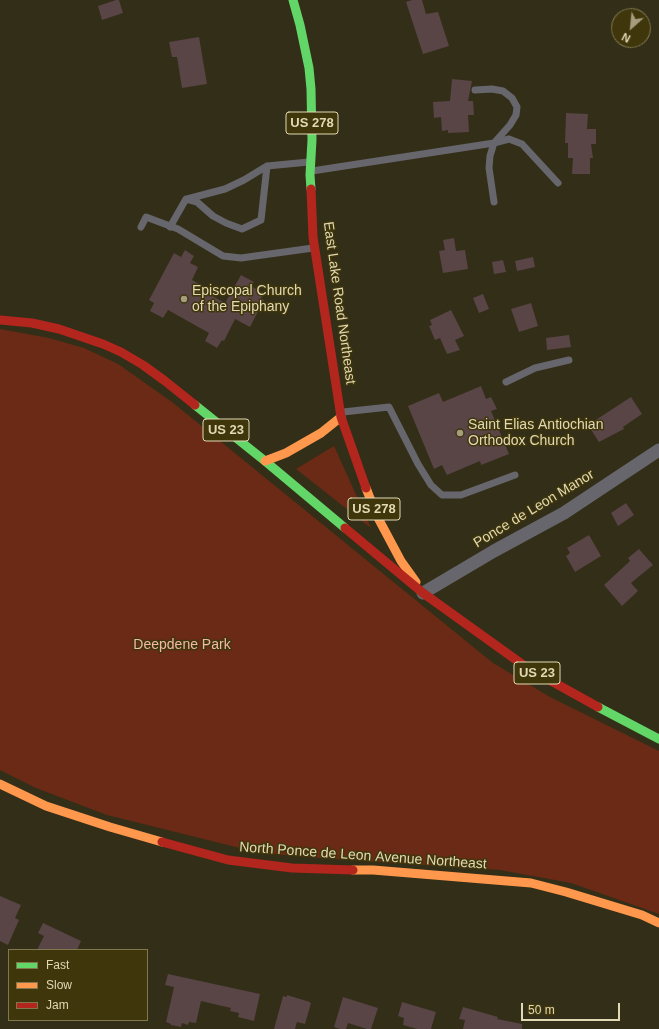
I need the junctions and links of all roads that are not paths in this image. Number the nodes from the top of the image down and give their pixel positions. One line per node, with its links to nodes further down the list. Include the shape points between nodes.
1 (293, 0): 4 (main road, East Lake Road Northeast / US 278, via 309,68 312,111)
2 (475, 90): 3 (lane, via 503,91 512,98 517,107 510,125)
3 (494, 143): 6 (lane); 7 (lane, via 509,139 522,144); 9 (lane, via 489,168)
4 (311, 162): 5 (lane); 6 (main road, East Lake Road Northeast / US 278)
5 (267, 166): 8 (lane, via 225,189); 8 (lane, via 261,220 242,229 212,216 197,202)
6 (310, 171): 12 (main road, East Lake Road Northeast / US 278)
7 (558, 183)
8 (186, 199): 10 (lane)
9 (494, 202)
10 (170, 226): 11 (lane, via 146,217); 12 (lane, via 223,256 241,258)
11 (141, 227)
12 (315, 248): 16 (main road, East Lake Road Northeast / US 278)
13 (0, 320): 18 (main road, US 23, via 59,329 121,352 165,381)
14 (569, 360): 15 (lane, via 535,368)
15 (506, 382)
16 (341, 415): 18 (main road, via 321,433 286,453); 19 (lane, via 389,407 418,464 442,495 461,495); 20 (main road, East Lake Road Northeast / US 278, via 365,487 378,516 401,560)
17 (659, 450): 20 (street, Ponce de Leon Manor, via 564,513)
18 (265, 461): 20 (main road, US 23)
19 (515, 475)
20 (424, 593): 21 (main road, US 23, via 526,667)
21 (659, 739)
22 (0, 784): 23 (main road, North Ponce de Leon Avenue Northeast, via 46,806 228,860 292,868 373,870 531,883 642,915)
23 (659, 923)

